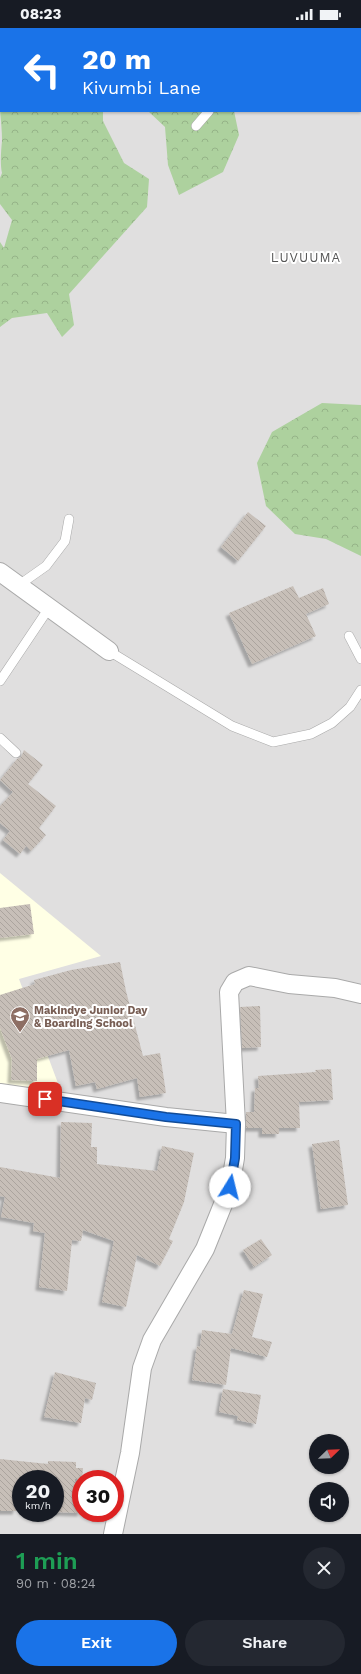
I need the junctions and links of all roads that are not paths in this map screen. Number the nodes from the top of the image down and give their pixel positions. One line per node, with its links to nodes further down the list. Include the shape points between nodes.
1 (208, 112): 2 (lane)
2 (196, 126)
3 (69, 519): 5 (lane, via 65,541 46,566)
4 (0, 572): 5 (street)
5 (19, 585): 6 (street)
6 (49, 608): 8 (street); 10 (lane)
7 (349, 636): 9 (lane)
8 (109, 652): 11 (lane, via 232,726 273,742 311,734 332,723 350,707)
9 (361, 659)
10 (0, 680)
11 (361, 690)
12 (0, 738): 13 (lane)
13 (16, 753)
14 (361, 994): 16 (street, via 249,976 235,982 229,992)
15 (0, 1093): 16 (street, via 166,1117)
16 (236, 1124): 17 (street, via 235,1158 230,1187 221,1212 205,1249 152,1340 142,1368 130,1453)
17 (114, 1534)

